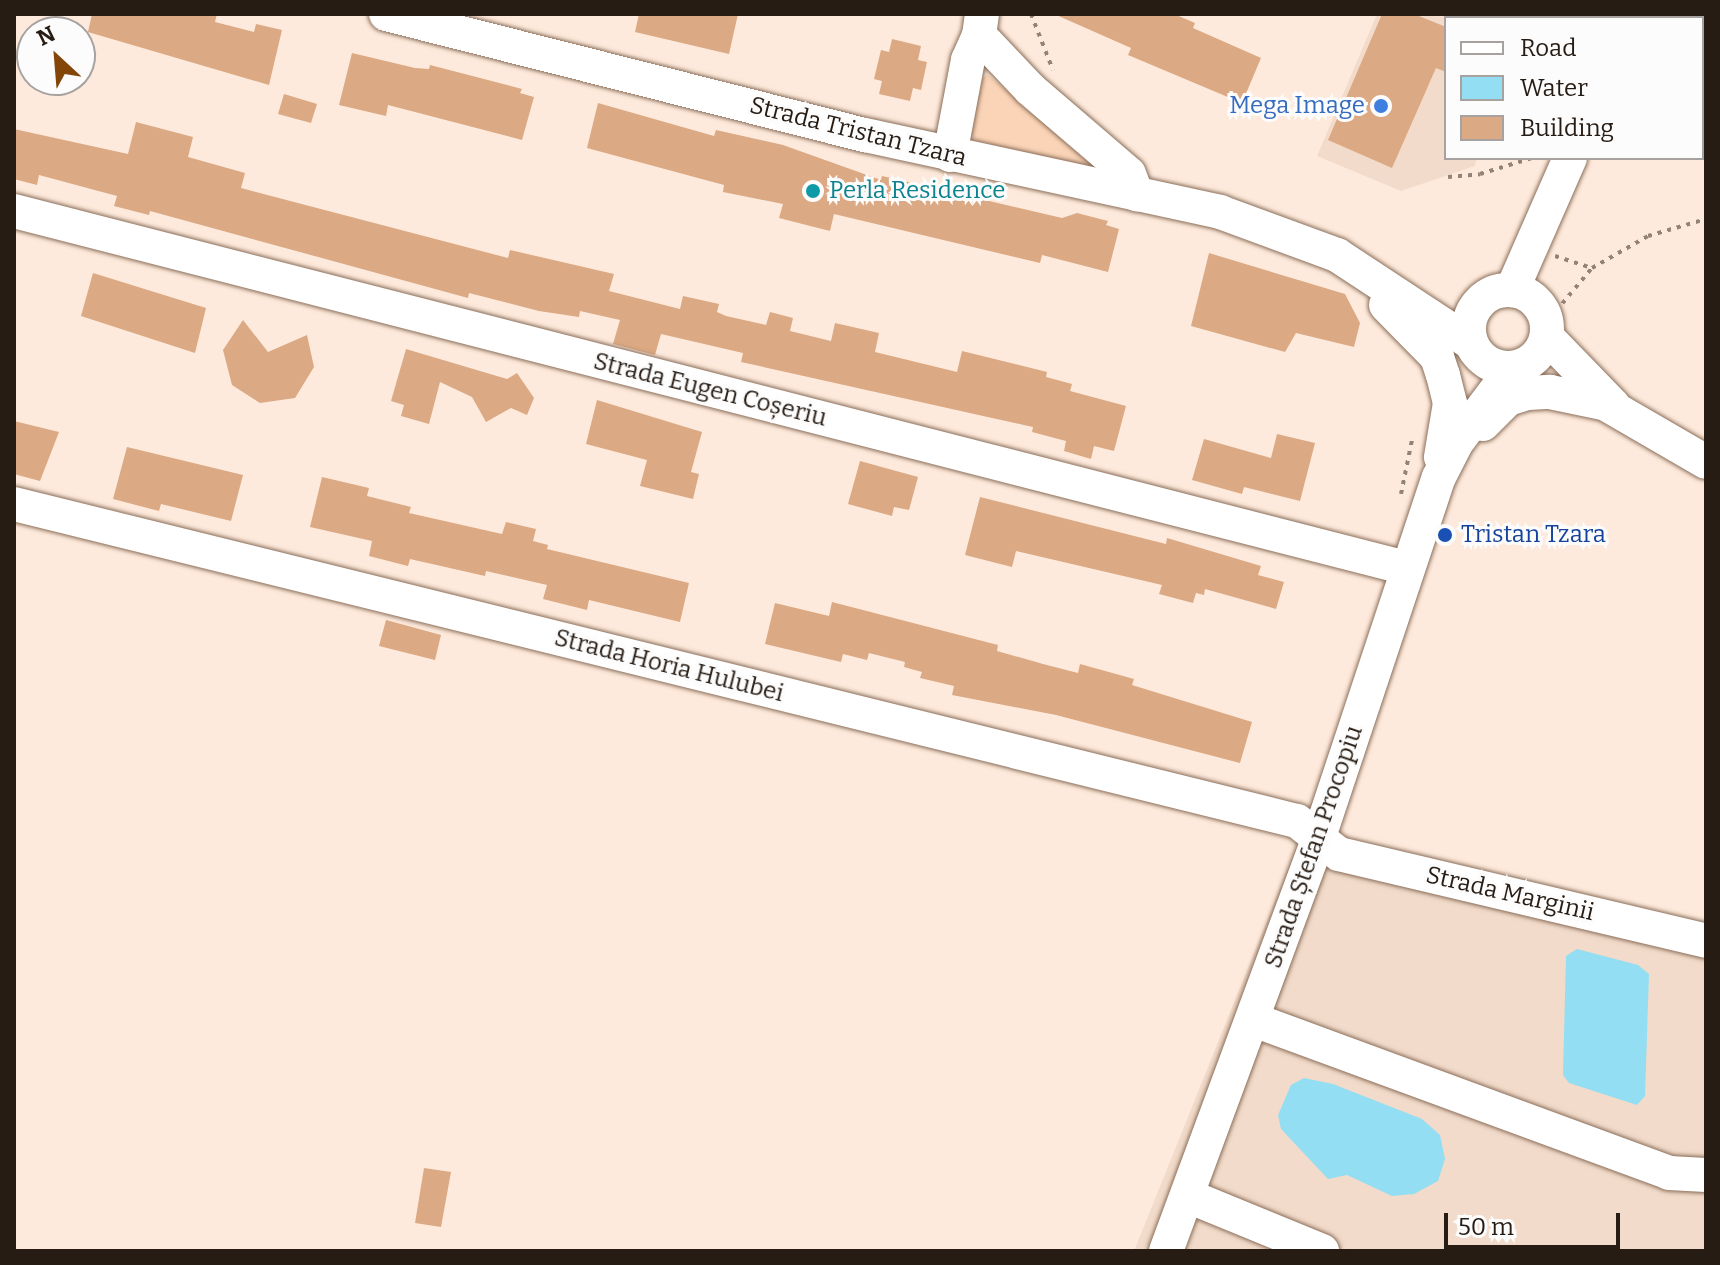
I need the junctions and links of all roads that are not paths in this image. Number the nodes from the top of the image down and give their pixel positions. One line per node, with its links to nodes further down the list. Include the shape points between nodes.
1 (386, 14): 3 (street, Strada Tristan Tzara)
2 (981, 25): 3 (street, via 968,60); 5 (street, via 1030,89 1129,174)
3 (950, 155): 5 (street, Strada Tristan Tzara)
4 (1569, 160): 10 (street, via 1534,247)
5 (1137, 195): 7 (street, Strada Tristan Tzara, via 1220,212)
6 (14, 211): 18 (street, Strada Eugen Coșeriu)
7 (1337, 255): 8 (street, Strada Tristan Tzara); 16 (street, via 1437,357 1450,403)
8 (1372, 275): 9 (street, Strada Tristan Tzara); 11 (street, Strada Tristan Tzara)
9 (1474, 309): 10 (street, via 1491,293); 11 (street)
10 (1535, 312): 12 (street); 13 (street)
11 (1474, 349): 12 (street, via 1498,368); 14 (street, Strada Ștefan Procopiu)
12 (1518, 367): 13 (street); 14 (street, Strada Ștefan Procopiu)
13 (1613, 405): 15 (street); 16 (street, via 1550,392 1508,399)
14 (1457, 442): 16 (street, Strada Ștefan Procopiu)
15 (1706, 462)
16 (1439, 477): 18 (street, Strada Ștefan Procopiu)
17 (14, 504): 19 (street, Strada Horia Hulubei, via 1297,821)
18 (1406, 568): 19 (street, Strada Ștefan Procopiu)
19 (1319, 837): 20 (street, Strada Marginii, via 1339,854); 21 (street, Strada Ștefan Procopiu)
20 (1706, 941)
21 (1254, 1020): 22 (street, via 1669,1173); 23 (street, Strada Ștefan Procopiu)
22 (1706, 1175)
23 (1188, 1196): 24 (street, Strada Ștefan Procopiu); 25 (street)
24 (1166, 1251)
25 (1322, 1251)

